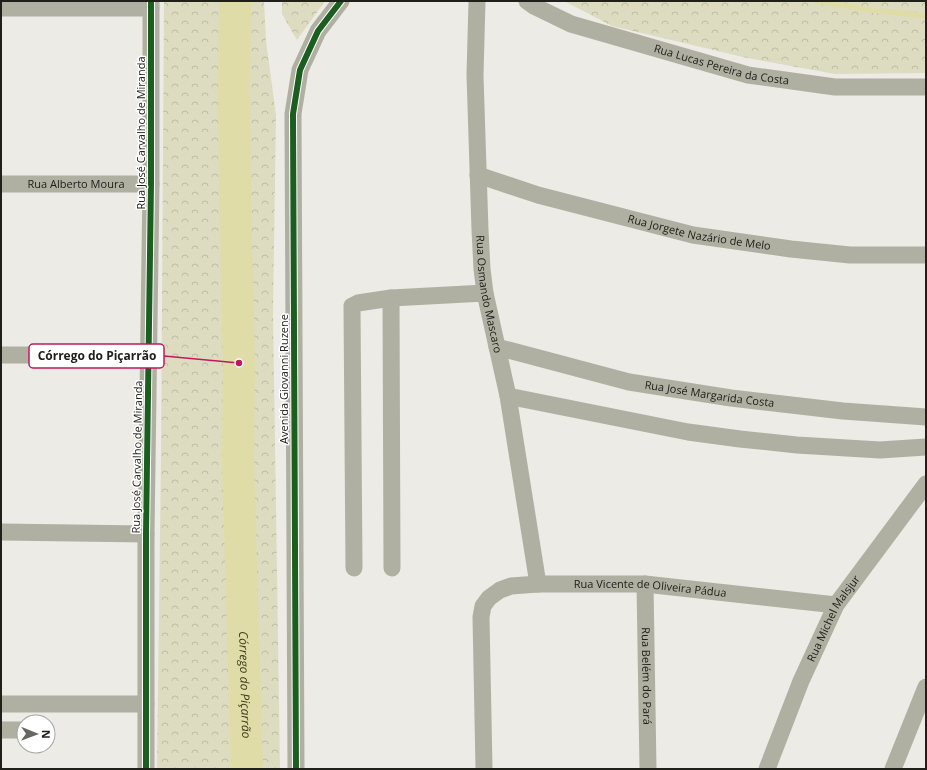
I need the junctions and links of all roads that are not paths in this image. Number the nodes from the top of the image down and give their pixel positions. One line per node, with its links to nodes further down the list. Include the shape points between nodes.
1 (341, 1): 33 (street, Avenida Giovanni Ruzene, via 318,31 300,70 293,114)
2 (477, 1): 7 (street, Rua Osmando Mascaro, via 475,75)
3 (527, 1): 6 (street, Rua Lucas Pereira da Costa, via 571,24 748,75 834,86)
4 (151, 4): 5 (street); 9 (street, Rua José Carvalho de Miranda)
5 (1, 8)
6 (926, 87)
7 (478, 175): 10 (street, Rua Jorgete Nazário de Melo, via 538,195 693,235 850,255); 11 (street, Rua Osmando Mascaro)
8 (1, 184): 9 (street, Rua Alberto Moura)
9 (151, 184): 15 (street, Rua José Carvalho de Miranda)
10 (926, 255)
11 (485, 293): 12 (street); 13 (street, Rua Osmando Mascaro)
12 (391, 298): 22 (street, via 358,302 352,306); 23 (street)
13 (497, 347): 16 (street, Rua Osmando Mascaro); 17 (street, Rua José Margarida Costa, via 630,382 731,398 843,411)
14 (1, 355): 15 (street)
15 (149, 355): 21 (street, Rua José Carvalho de Miranda)
16 (508, 396): 18 (street, via 680,430 740,439 880,450); 24 (street, Rua Osmando Mascaro)
17 (926, 417)
18 (926, 447)
19 (926, 484): 26 (street, Rua Michel Malsjur)
20 (1, 532): 21 (street)
21 (146, 534): 29 (street, Rua José Carvalho de Miranda)
22 (354, 568)
23 (392, 568)
24 (538, 584): 25 (street, Rua Vicente de Oliveira Pádua); 34 (street, Rua Vicente de Oliveira Pádua, via 511,586 500,590 483,606 481,617)
25 (645, 584): 26 (street, Rua Vicente de Oliveira Pádua); 35 (street, Rua Belém do Pará)
26 (836, 605): 36 (street, Rua Michel Malsjur, via 801,681)
27 (926, 687): 37 (street)
28 (1, 704): 29 (street)
29 (146, 704): 32 (street, Rua José Carvalho de Miranda)
30 (1, 730): 31 (street)
31 (16, 730)
32 (146, 769)
33 (296, 769)
34 (484, 769)
35 (648, 769)
36 (767, 769)
37 (893, 769)

